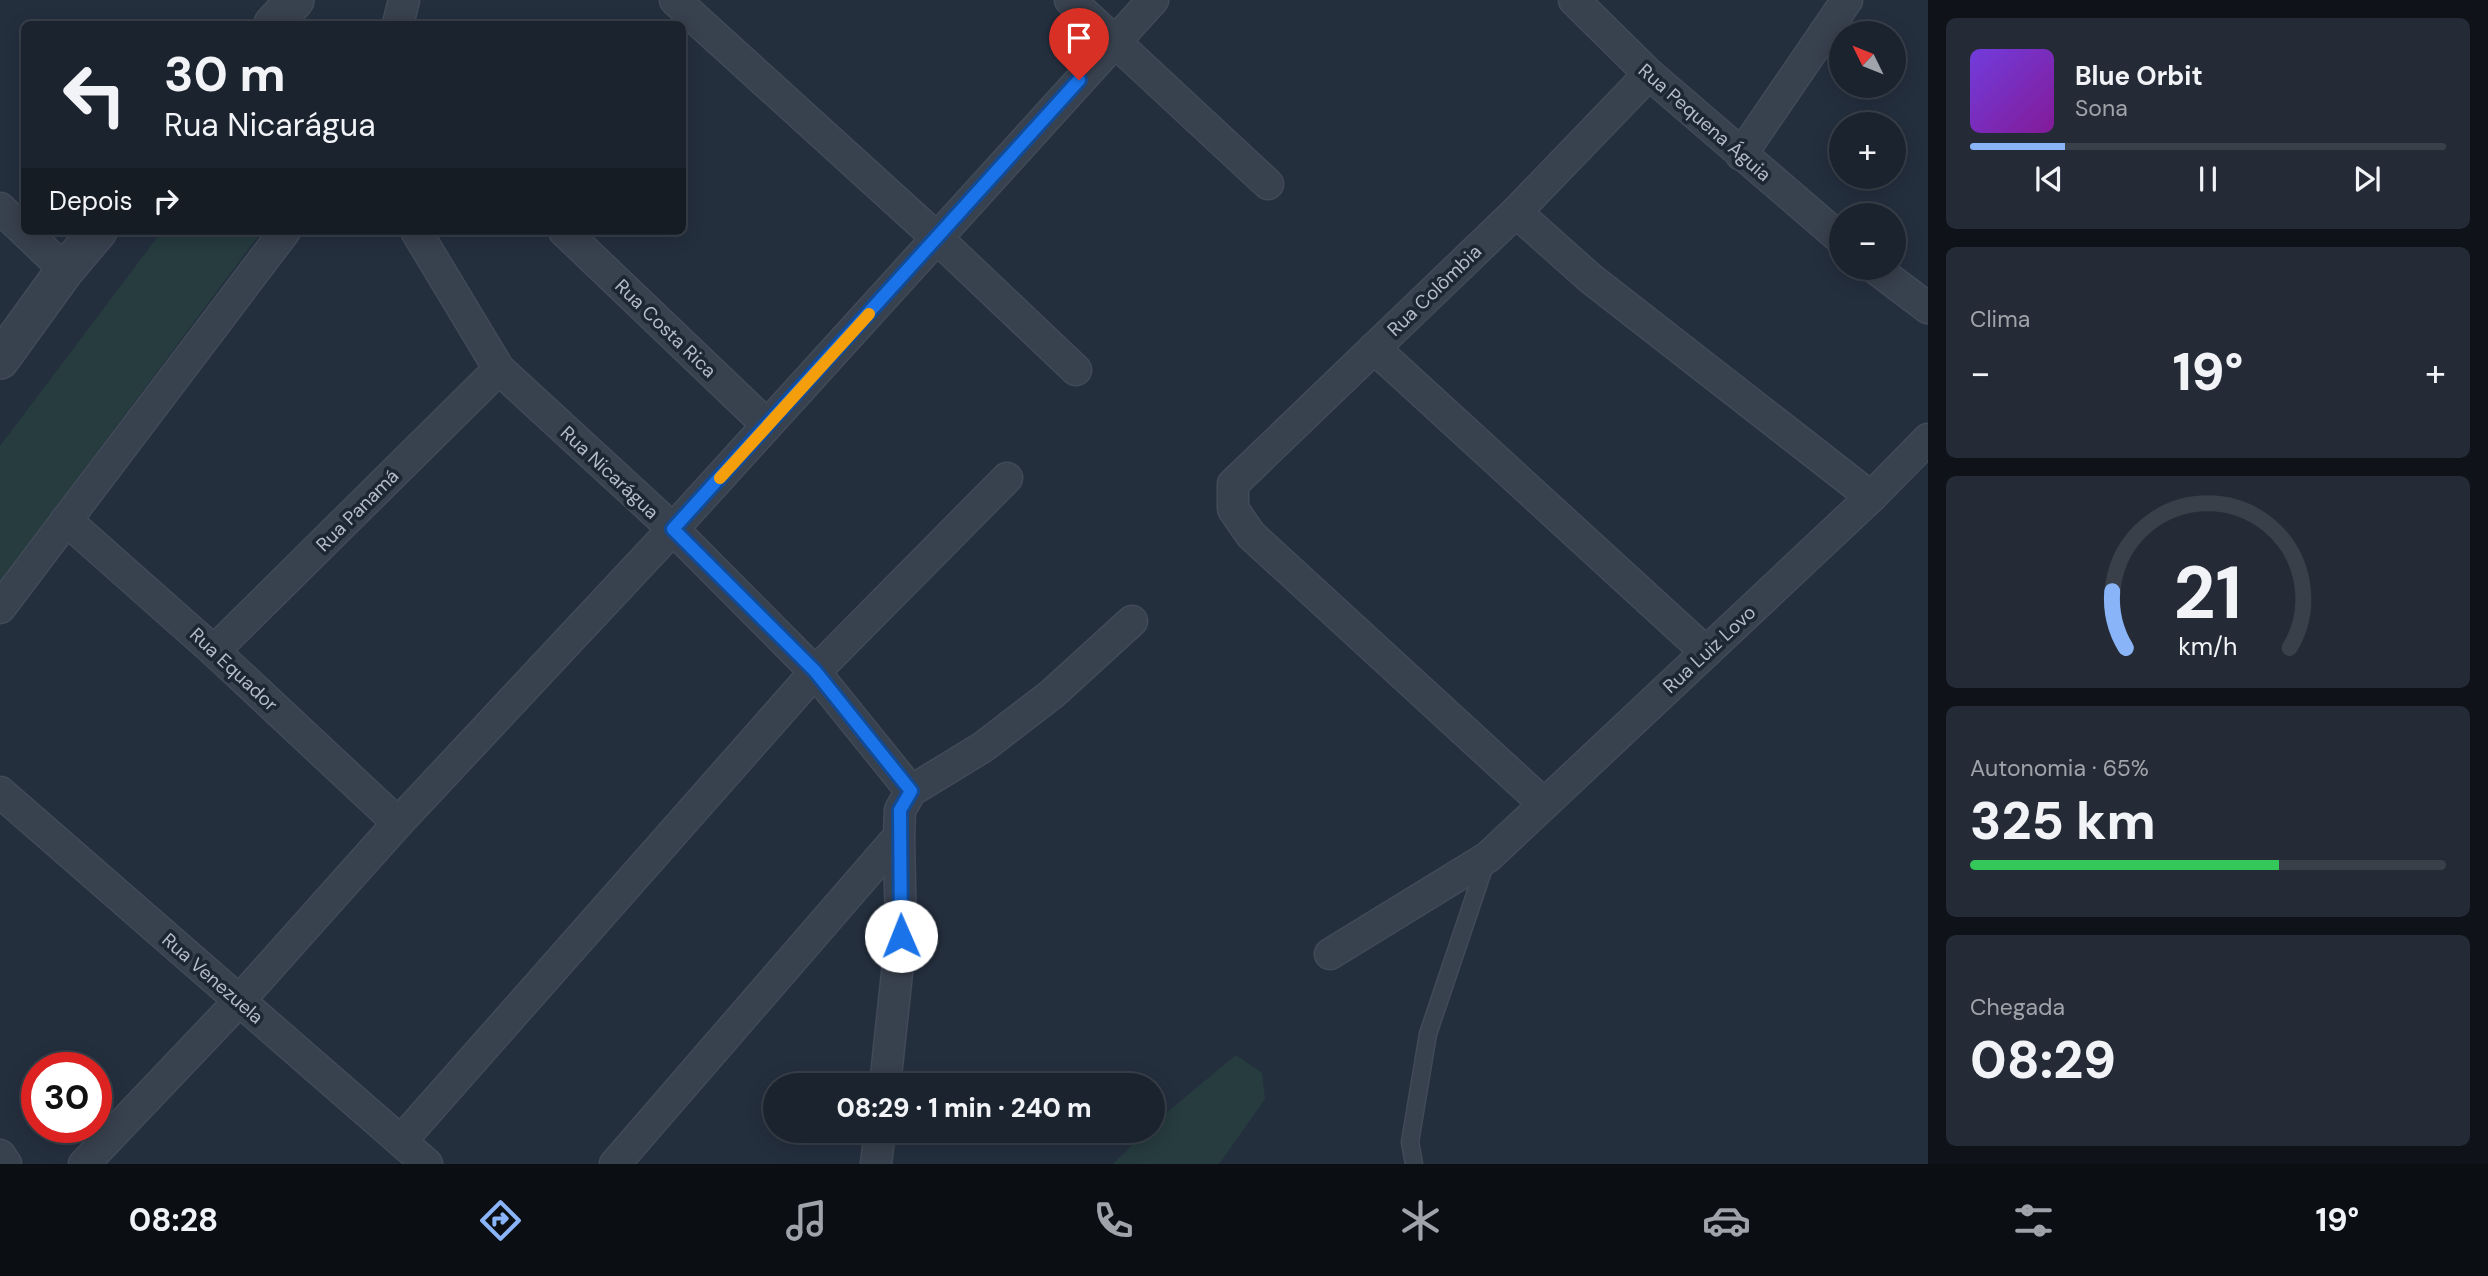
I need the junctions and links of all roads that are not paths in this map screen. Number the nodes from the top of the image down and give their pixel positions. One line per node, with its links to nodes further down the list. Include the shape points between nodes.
1 (295, 0): 8 (street)
2 (404, 0): 9 (street)
3 (675, 0): 23 (street)
4 (1069, 0): 10 (street)
5 (1153, 0): 10 (street)
6 (1574, 0): 11 (street, Rua Pequena Águia)
7 (1847, 0): 12 (street)
8 (276, 21)
9 (399, 21)
10 (1114, 41): 13 (street); 23 (street)
11 (1649, 74): 12 (street, Rua Pequena Águia); 15 (street, Rua Colômbia)
12 (1741, 155): 17 (street, Rua Pequena Águia)
13 (1268, 184)
14 (0, 208): 16 (street)
15 (1516, 212): 27 (street, Rua Colômbia); 34 (street, via 1590,278)
16 (21, 228)
17 (1829, 229)
18 (28, 235): 24 (street)
19 (95, 235): 24 (street)
20 (282, 235): 35 (street)
21 (417, 235): 29 (street, Rua Nicarágua)
22 (569, 235): 31 (street, Rua Costa Rica)
23 (938, 239): 30 (street); 31 (street)
24 (65, 270): 28 (street)
25 (1891, 280): 26 (street)
26 (1928, 308)
27 (1374, 348): 40 (street); 44 (street, Rua Colômbia, via 1233,484 1233,509 1251,536)
28 (0, 360)
29 (499, 369): 36 (street, Rua Nicarágua); 39 (street, Rua Panamá)
30 (1076, 370)
31 (767, 425): 36 (street)
32 (1928, 439): 34 (street, Rua Luiz Lovo)
33 (1007, 478): 41 (street)
34 (1871, 497): 40 (street, Rua Luiz Lovo)
35 (66, 520): 37 (street); 39 (street, Rua Equador)
36 (673, 529): 41 (street, Rua Nicarágua); 45 (street)
37 (0, 608)
38 (1132, 621): 42 (street, via 1052,694 983,747)
39 (214, 651): 45 (street, Rua Equador)
40 (1706, 652): 44 (street, Rua Luiz Lovo)
41 (815, 671): 42 (street, Rua Nicarágua); 51 (street)
42 (911, 791): 46 (street, via 900,810)
43 (0, 792): 49 (street, Rua Venezuela)
44 (1544, 804): 47 (street, Rua Luiz Lovo)
45 (398, 822): 49 (street)
46 (899, 836): 50 (street, via 901,936); 57 (street)
47 (1488, 857): 48 (street, Rua Luiz Lovo); 59 (lane, via 1428,1034 1410,1142)
48 (1330, 954)
49 (239, 1001): 51 (street, Rua Venezuela); 55 (street)
50 (886, 1073)
51 (402, 1140): 56 (street, Rua Venezuela)
52 (878, 1143): 58 (street)
53 (0, 1155): 54 (street)
54 (6, 1164)
55 (84, 1164)
56 (427, 1164)
57 (615, 1164)
58 (876, 1164)
59 (1414, 1164)

